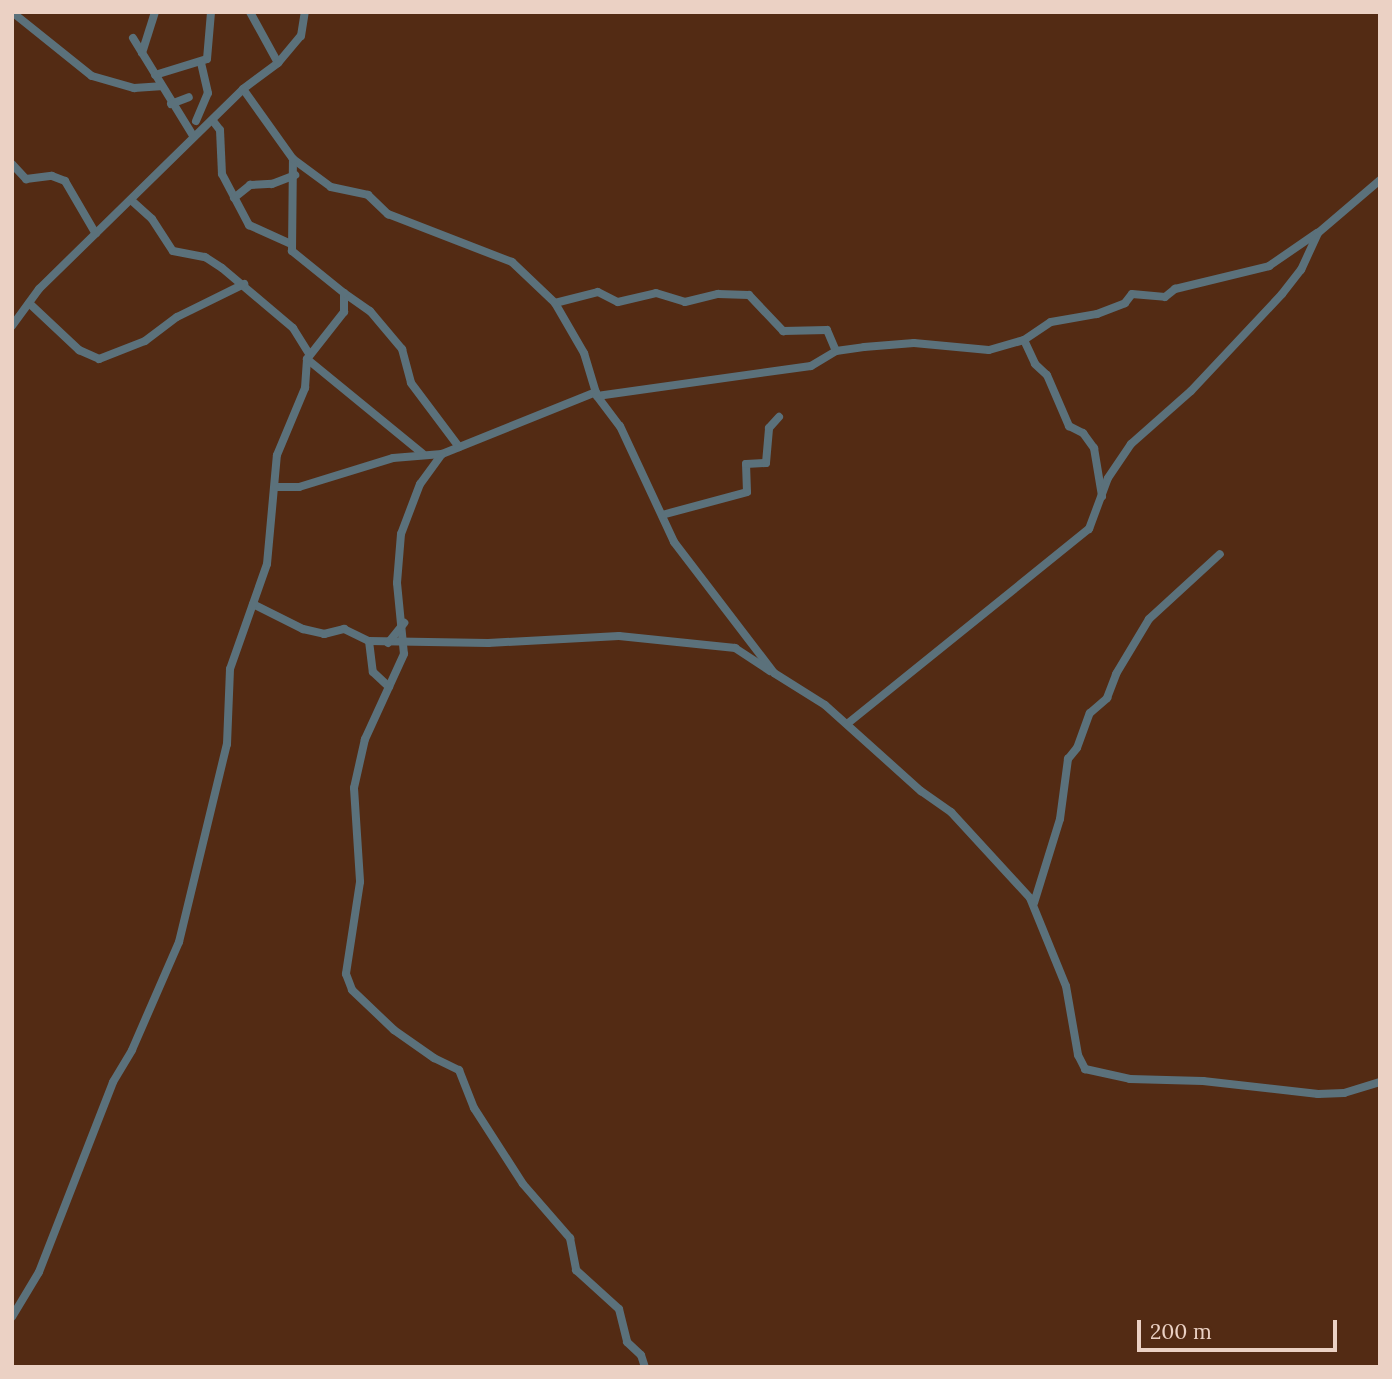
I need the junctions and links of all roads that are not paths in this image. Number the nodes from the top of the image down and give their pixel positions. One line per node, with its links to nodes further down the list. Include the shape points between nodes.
1 (12, 12): 11 (street, via 92,76 134,88)
2 (155, 12): 7 (street)
3 (211, 12): 8 (street, via 206,37 209,56)
4 (250, 12): 9 (street)
5 (305, 12): 9 (street, via 301,36)
6 (133, 38): 7 (street)
7 (142, 53): 10 (street)
8 (201, 62): 10 (street); 16 (street, via 208,93)
9 (278, 63): 12 (street)
10 (155, 75): 11 (street)
11 (160, 86): 14 (street)
12 (243, 89): 17 (street); 19 (street)
13 (190, 97): 14 (street)
14 (170, 104): 15 (street)
15 (183, 121): 16 (street); 18 (street)
16 (196, 121): 17 (street)
17 (211, 122): 18 (street); 23 (street, via 220,130 222,174)
18 (194, 137): 24 (street)
19 (293, 159): 21 (street); 31 (street, via 331,187 368,195 388,214 512,262)
20 (12, 164): 26 (street, via 26,179 52,176 65,181)
21 (295, 174): 23 (street, via 272,184 250,186); 27 (street)
22 (1380, 180): 25 (street)
23 (234, 198): 27 (street, via 252,228)
24 (131, 200): 26 (street); 28 (street, via 152,219 173,251 205,257)
25 (1318, 233): 33 (street, via 1269,266 1175,289 1165,297 1132,294 1125,303 1091,316 1045,324); 42 (street, via 1301,270 1282,294 1191,391 1130,444 1108,478)
26 (96, 234): 30 (street)
27 (289, 243): 29 (street, via 300,260)
28 (244, 285): 30 (street, via 177,317 145,341 99,359 79,350); 35 (street, via 293,328)
29 (344, 293): 35 (street, via 340,322); 38 (street, via 369,311 402,349 411,383)
30 (29, 303): 32 (street)
31 (555, 303): 34 (street, via 597,292 618,302 654,293 685,302 718,293 749,295 783,331 827,330); 36 (street, via 584,353)
32 (12, 326)
33 (1024, 340): 34 (street, via 975,352 914,343); 42 (street, via 1047,375 1069,426 1083,433 1094,448)
34 (835, 351): 36 (street, via 811,366)
35 (308, 357): 39 (street); 41 (street, via 305,388 277,455)
36 (597, 394): 38 (street); 43 (street, via 620,426)
37 (779, 417): 43 (street, via 769,429 766,463 746,464 747,492)
38 (459, 447): 40 (street)
39 (422, 453): 40 (street); 41 (street, via 299,486)
40 (442, 454): 46 (street, via 420,484 401,534 397,583)
41 (275, 487): 45 (street, via 267,565)
42 (1102, 499): 52 (street, via 1095,519 1076,541)
43 (662, 515): 50 (street, via 674,542)
44 (1220, 554): 53 (street, via 1149,619 1116,674 1111,692 1090,713 1068,759 1060,818)
45 (253, 604): 47 (street, via 303,629 324,634 344,629); 55 (street, via 230,669 227,744 179,942 132,1050 113,1082 39,1272)
46 (404, 623): 48 (street); 49 (street)
47 (369, 641): 49 (street); 51 (street, via 373,672)
48 (407, 641): 49 (street); 50 (street, via 619,636 735,648); 51 (street)
49 (388, 643)
50 (774, 673): 52 (street)
51 (389, 687): 56 (street, via 364,743 354,788 360,882 346,953 348,982 394,1030 459,1070 474,1108 523,1184 570,1238 576,1270 619,1309 627,1342)
52 (847, 724): 53 (street, via 920,791 951,812)
53 (1034, 903): 54 (street, via 1044,939 1066,986 1078,1055 1089,1071 1130,1079 1203,1081 1318,1094 1344,1093)
54 (1380, 1082)
55 (12, 1317)
56 (645, 1367)

